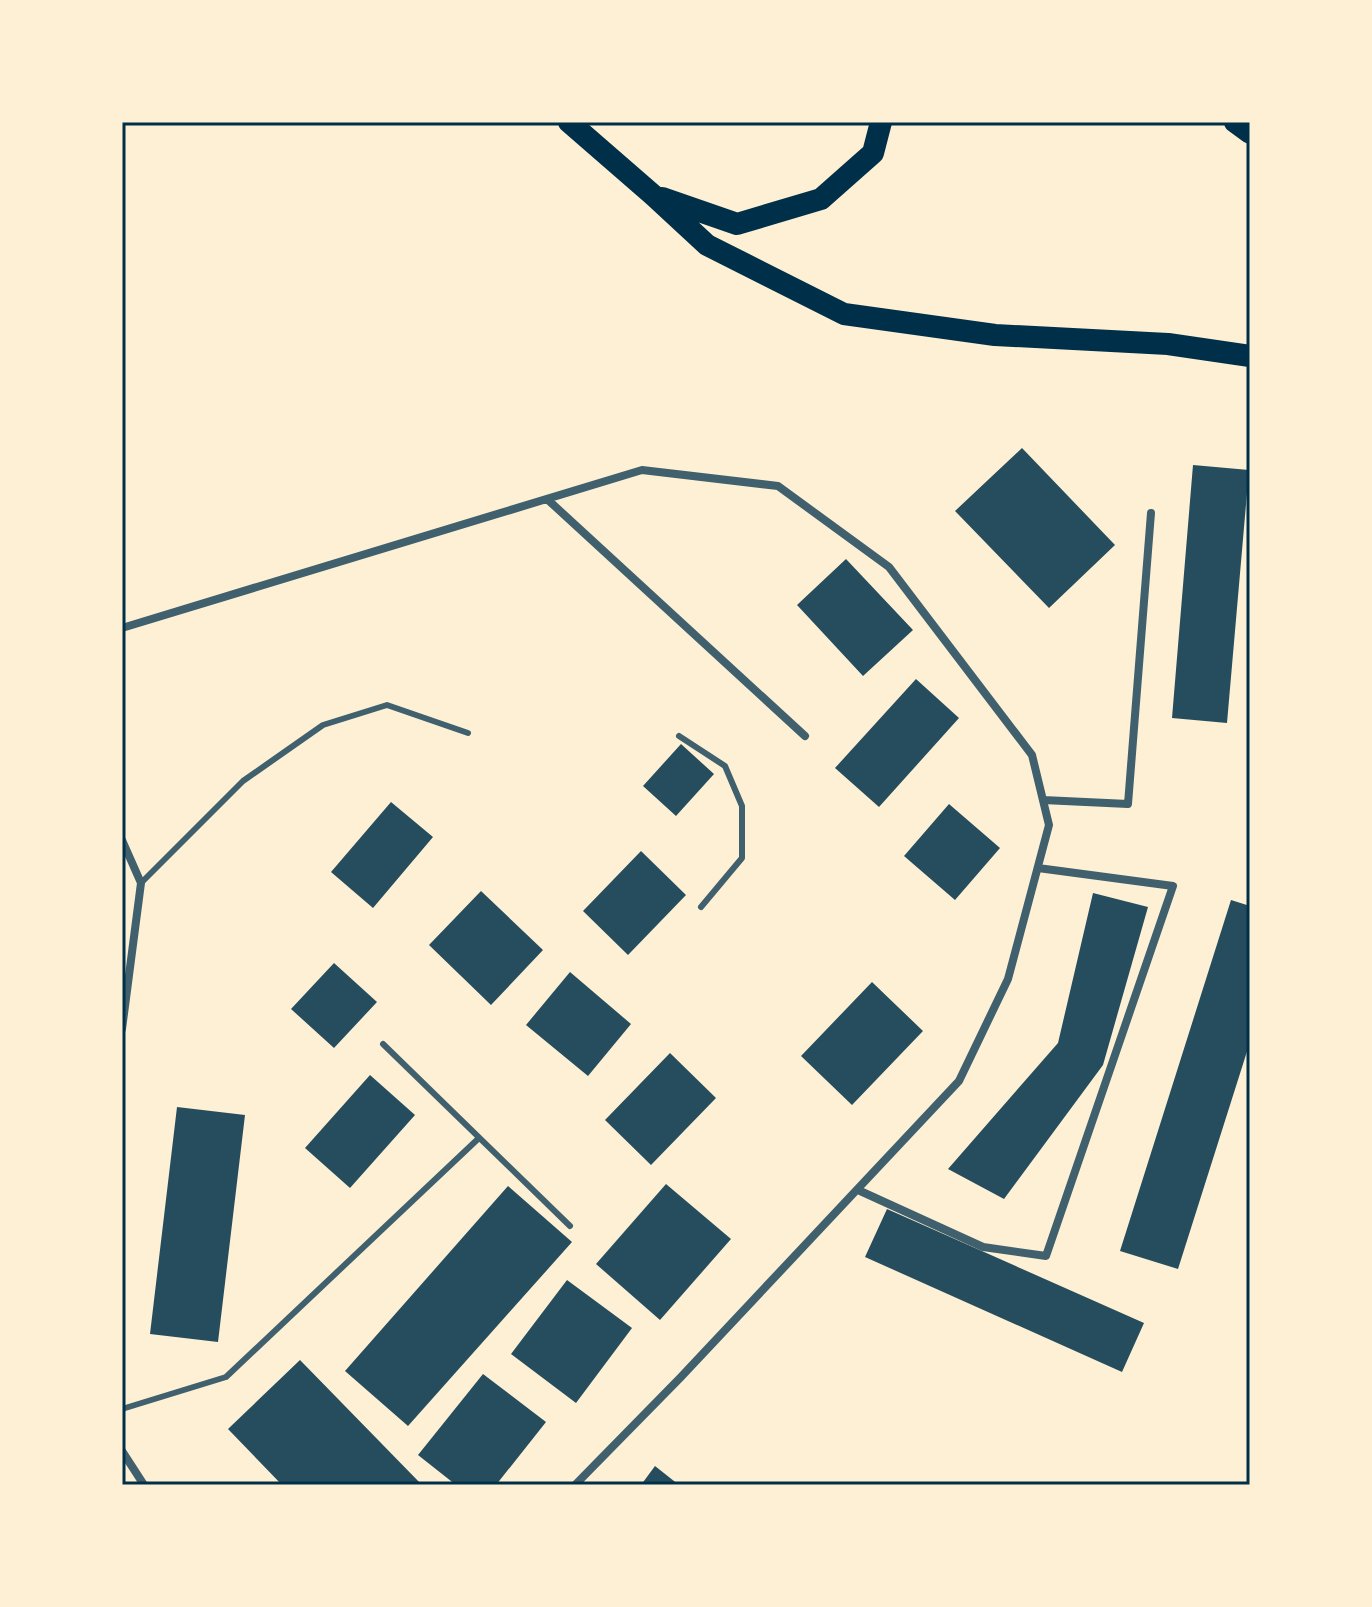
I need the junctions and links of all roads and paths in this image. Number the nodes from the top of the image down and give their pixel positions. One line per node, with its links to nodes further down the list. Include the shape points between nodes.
1 (569, 122): 5 (highway)
2 (881, 122): 5 (highway, via 873,153 821,199 737,224)
3 (1235, 122): 4 (highway)
4 (1250, 133)
5 (653, 195): 6 (highway, via 707,245 844,314 995,335 1168,344)
6 (1250, 356)
7 (547, 499): 9 (street); 12 (street); 13 (street, via 642,470 778,486 889,567 1032,755)
8 (1151, 513): 13 (street, via 1128,804)
9 (122, 628)
10 (468, 733): 16 (lane, via 387,705 323,725 243,781)
11 (679, 736): 17 (lane, via 725,766 742,806 742,858)
12 (805, 736)
13 (1043, 800): 15 (street, via 1049,825)
14 (122, 840): 16 (street)
15 (1038, 868): 21 (street, via 1008,979 959,1081); 21 (street, via 1173,886 1046,1256 983,1247)
16 (141, 883): 18 (street)
17 (701, 907)
18 (122, 1029)
19 (383, 1044): 20 (lane)
20 (479, 1138): 22 (lane); 23 (lane, via 226,1377)
21 (858, 1190): 26 (street)
22 (570, 1226)
23 (122, 1409)
24 (122, 1451): 25 (street)
25 (144, 1485)
26 (575, 1485)

